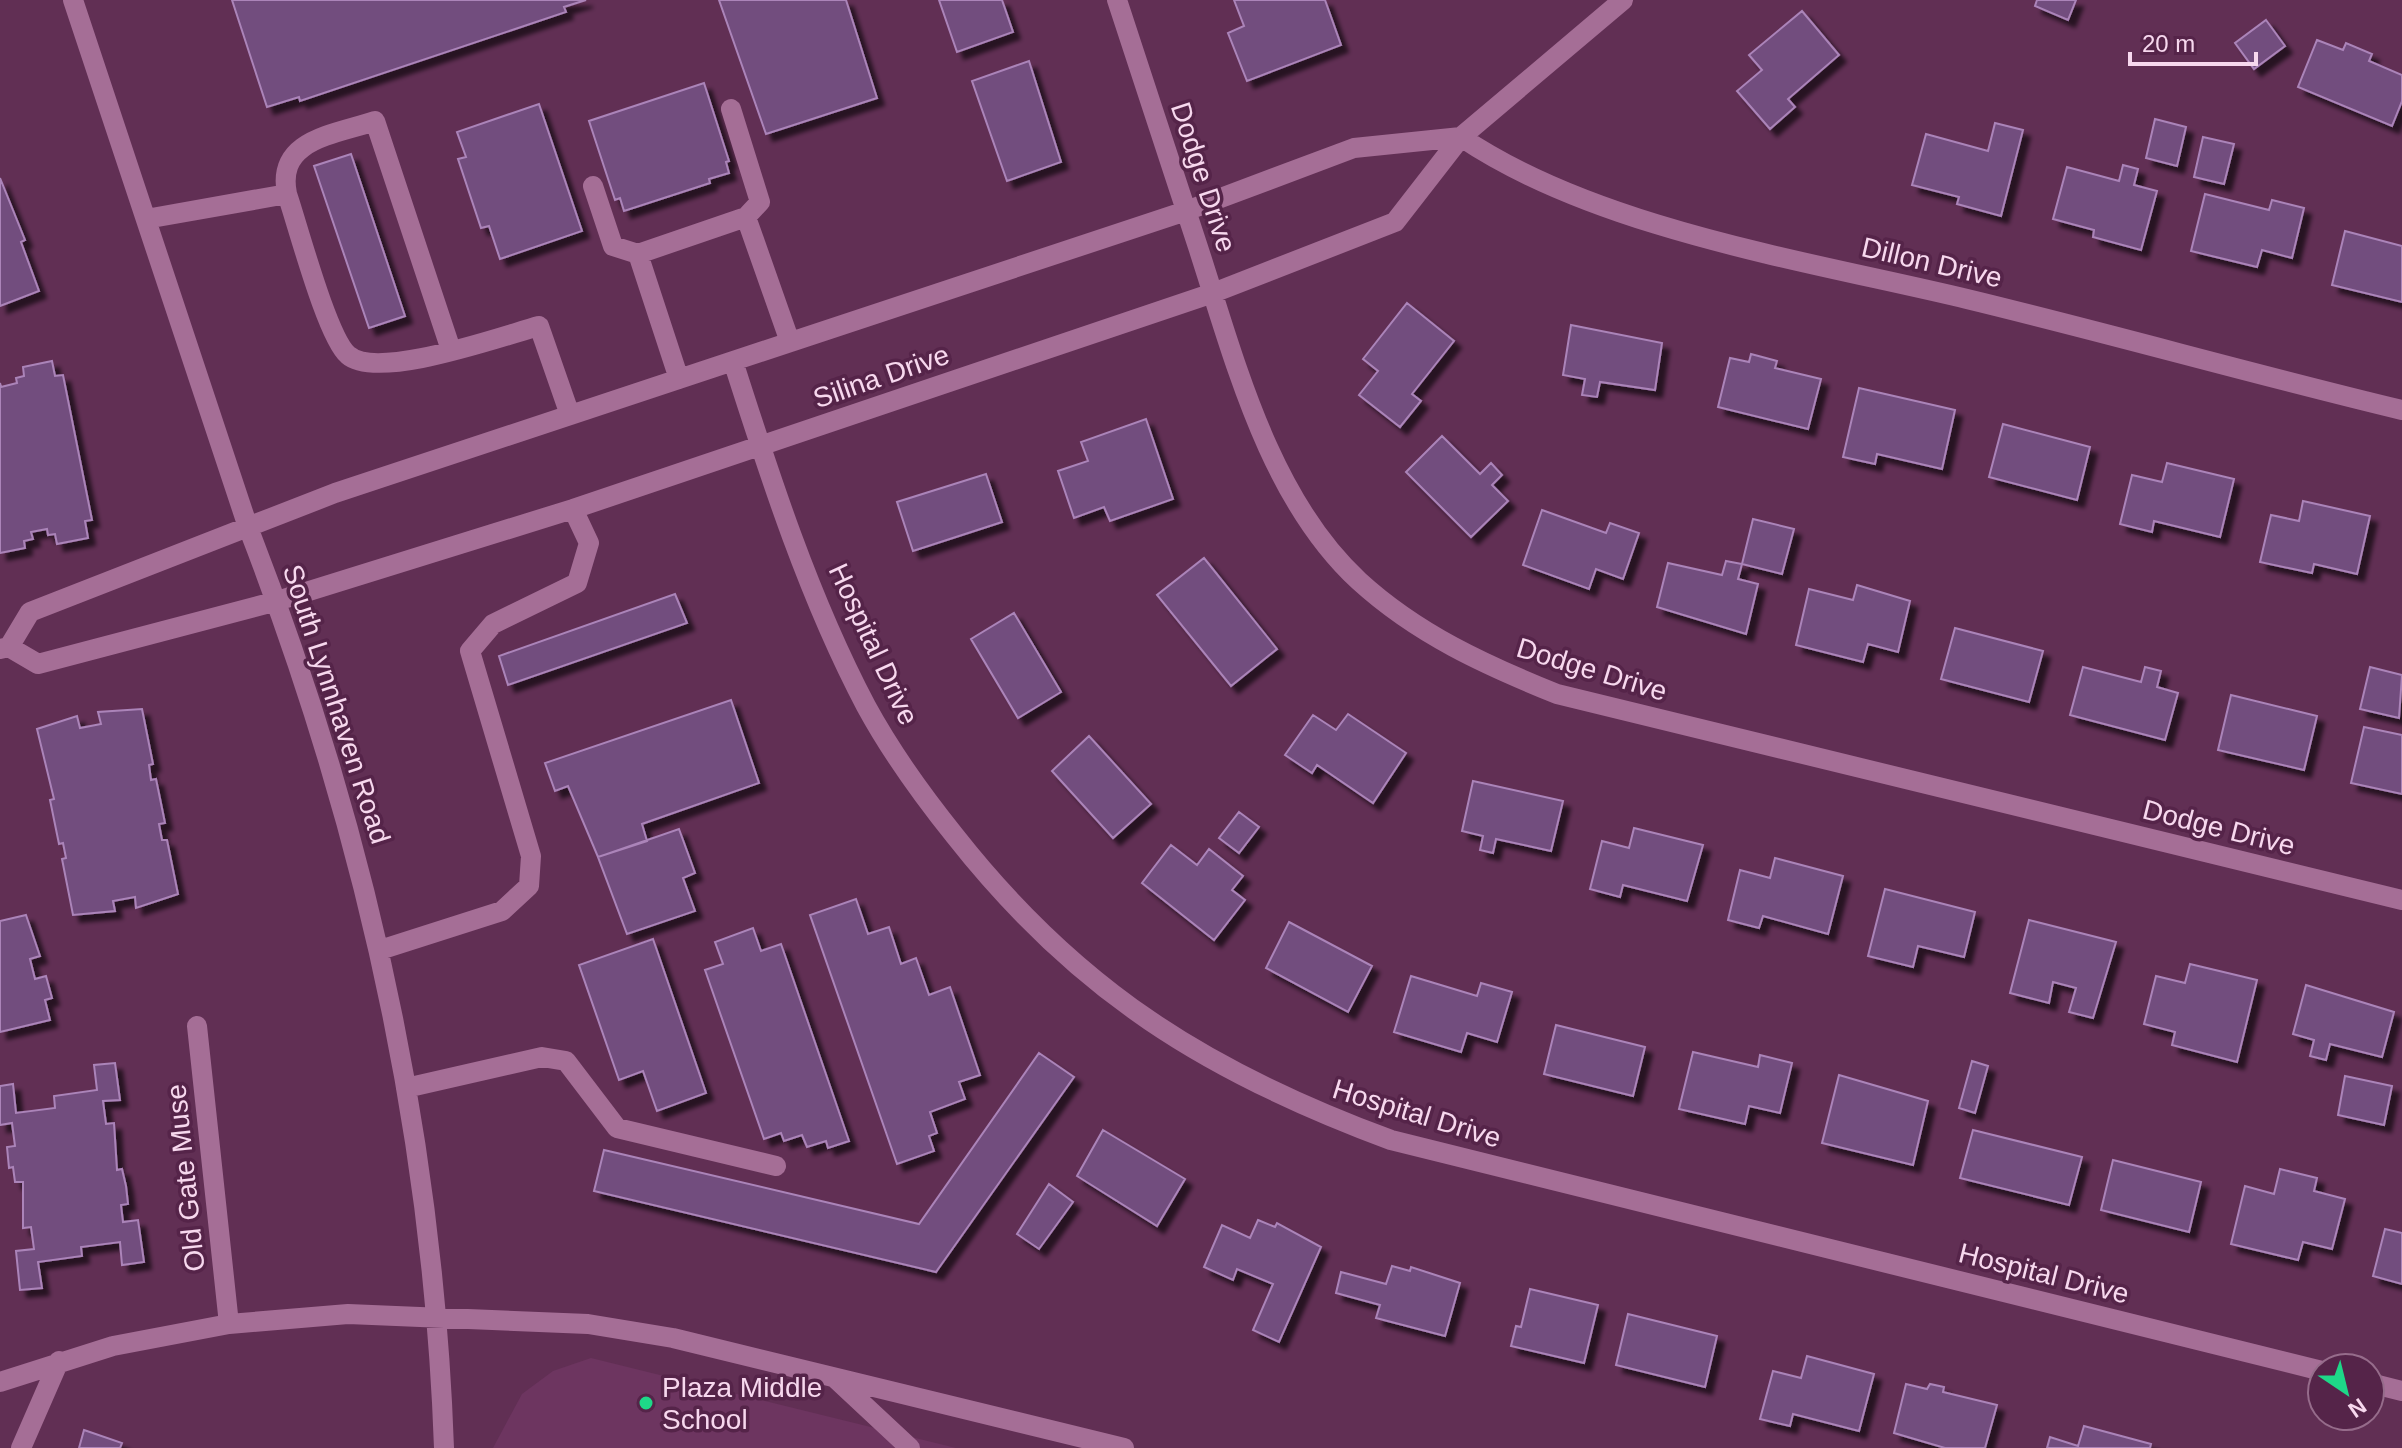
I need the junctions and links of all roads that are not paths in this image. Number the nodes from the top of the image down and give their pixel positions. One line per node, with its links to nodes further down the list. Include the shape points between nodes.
1 (73, 0): 10 (street, South Lynnhaven Road)
2 (1117, 0): 8 (street, Dodge Drive)
3 (1623, 0): 5 (street, Silina Drive)
4 (731, 109): 9 (street, via 760,202)
5 (1461, 137): 8 (street, via 1354,148); 12 (street, Silina Drive, via 1395,222); 17 (street, Dillon Drive, via 1487,155 1578,197 1673,229)
6 (593, 186): 11 (street, via 613,246)
7 (287, 194): 10 (street); 14 (street, via 334,331 348,355 372,365); 14 (street, via 283,173 301,147 375,121)
8 (1186, 211): 12 (street, Dodge Drive); 13 (street)
9 (746, 217): 11 (street); 13 (street)
10 (146, 219): 21 (street, South Lynnhaven Road)
11 (638, 254): 16 (street)
12 (1213, 293): 19 (street, Silina Drive); 24 (street, Dodge Drive, via 1274,460 1317,535 1390,606 1474,661 1557,694)
13 (790, 342): 15 (street)
14 (451, 350): 18 (street, via 539,326)
15 (733, 361): 16 (street); 19 (street, Hospital Drive)
16 (679, 379): 18 (street)
17 (2402, 410)
18 (570, 415): 21 (street)
19 (760, 447): 20 (street, Silina Drive); 32 (street, Hospital Drive, via 827,621 867,706 917,787 997,889 1046,941 1115,998 1222,1067 1304,1108 1391,1140)
20 (573, 509): 22 (street, Silina Drive); 25 (street, via 589,543 577,583 493,624 470,651 531,856 529,886 502,911)
21 (248, 527): 22 (street, South Lynnhaven Road); 23 (street, via 30,612)
22 (277, 601): 23 (street, Silina Drive, via 38,664); 25 (street, South Lynnhaven Road, via 354,844)
23 (4, 648)
24 (2402, 900)
25 (380, 950): 27 (street, South Lynnhaven Road)
26 (197, 1026): 30 (street, Old Gate Muse)
27 (406, 1088): 28 (street, via 542,1057 566,1061 617,1128); 29 (street, South Lynnhaven Road)
28 (776, 1166)
29 (437, 1319): 30 (street, via 348,1314); 33 (street, via 588,1324); 36 (street, South Lynnhaven Road)
30 (229, 1324): 31 (street)
31 (59, 1361): 34 (street); 35 (street)
32 (2306, 1367)
33 (834, 1376): 37 (street); 38 (street)
34 (0, 1382)
35 (21, 1448)
36 (444, 1448)
37 (910, 1448)
38 (1124, 1448)

